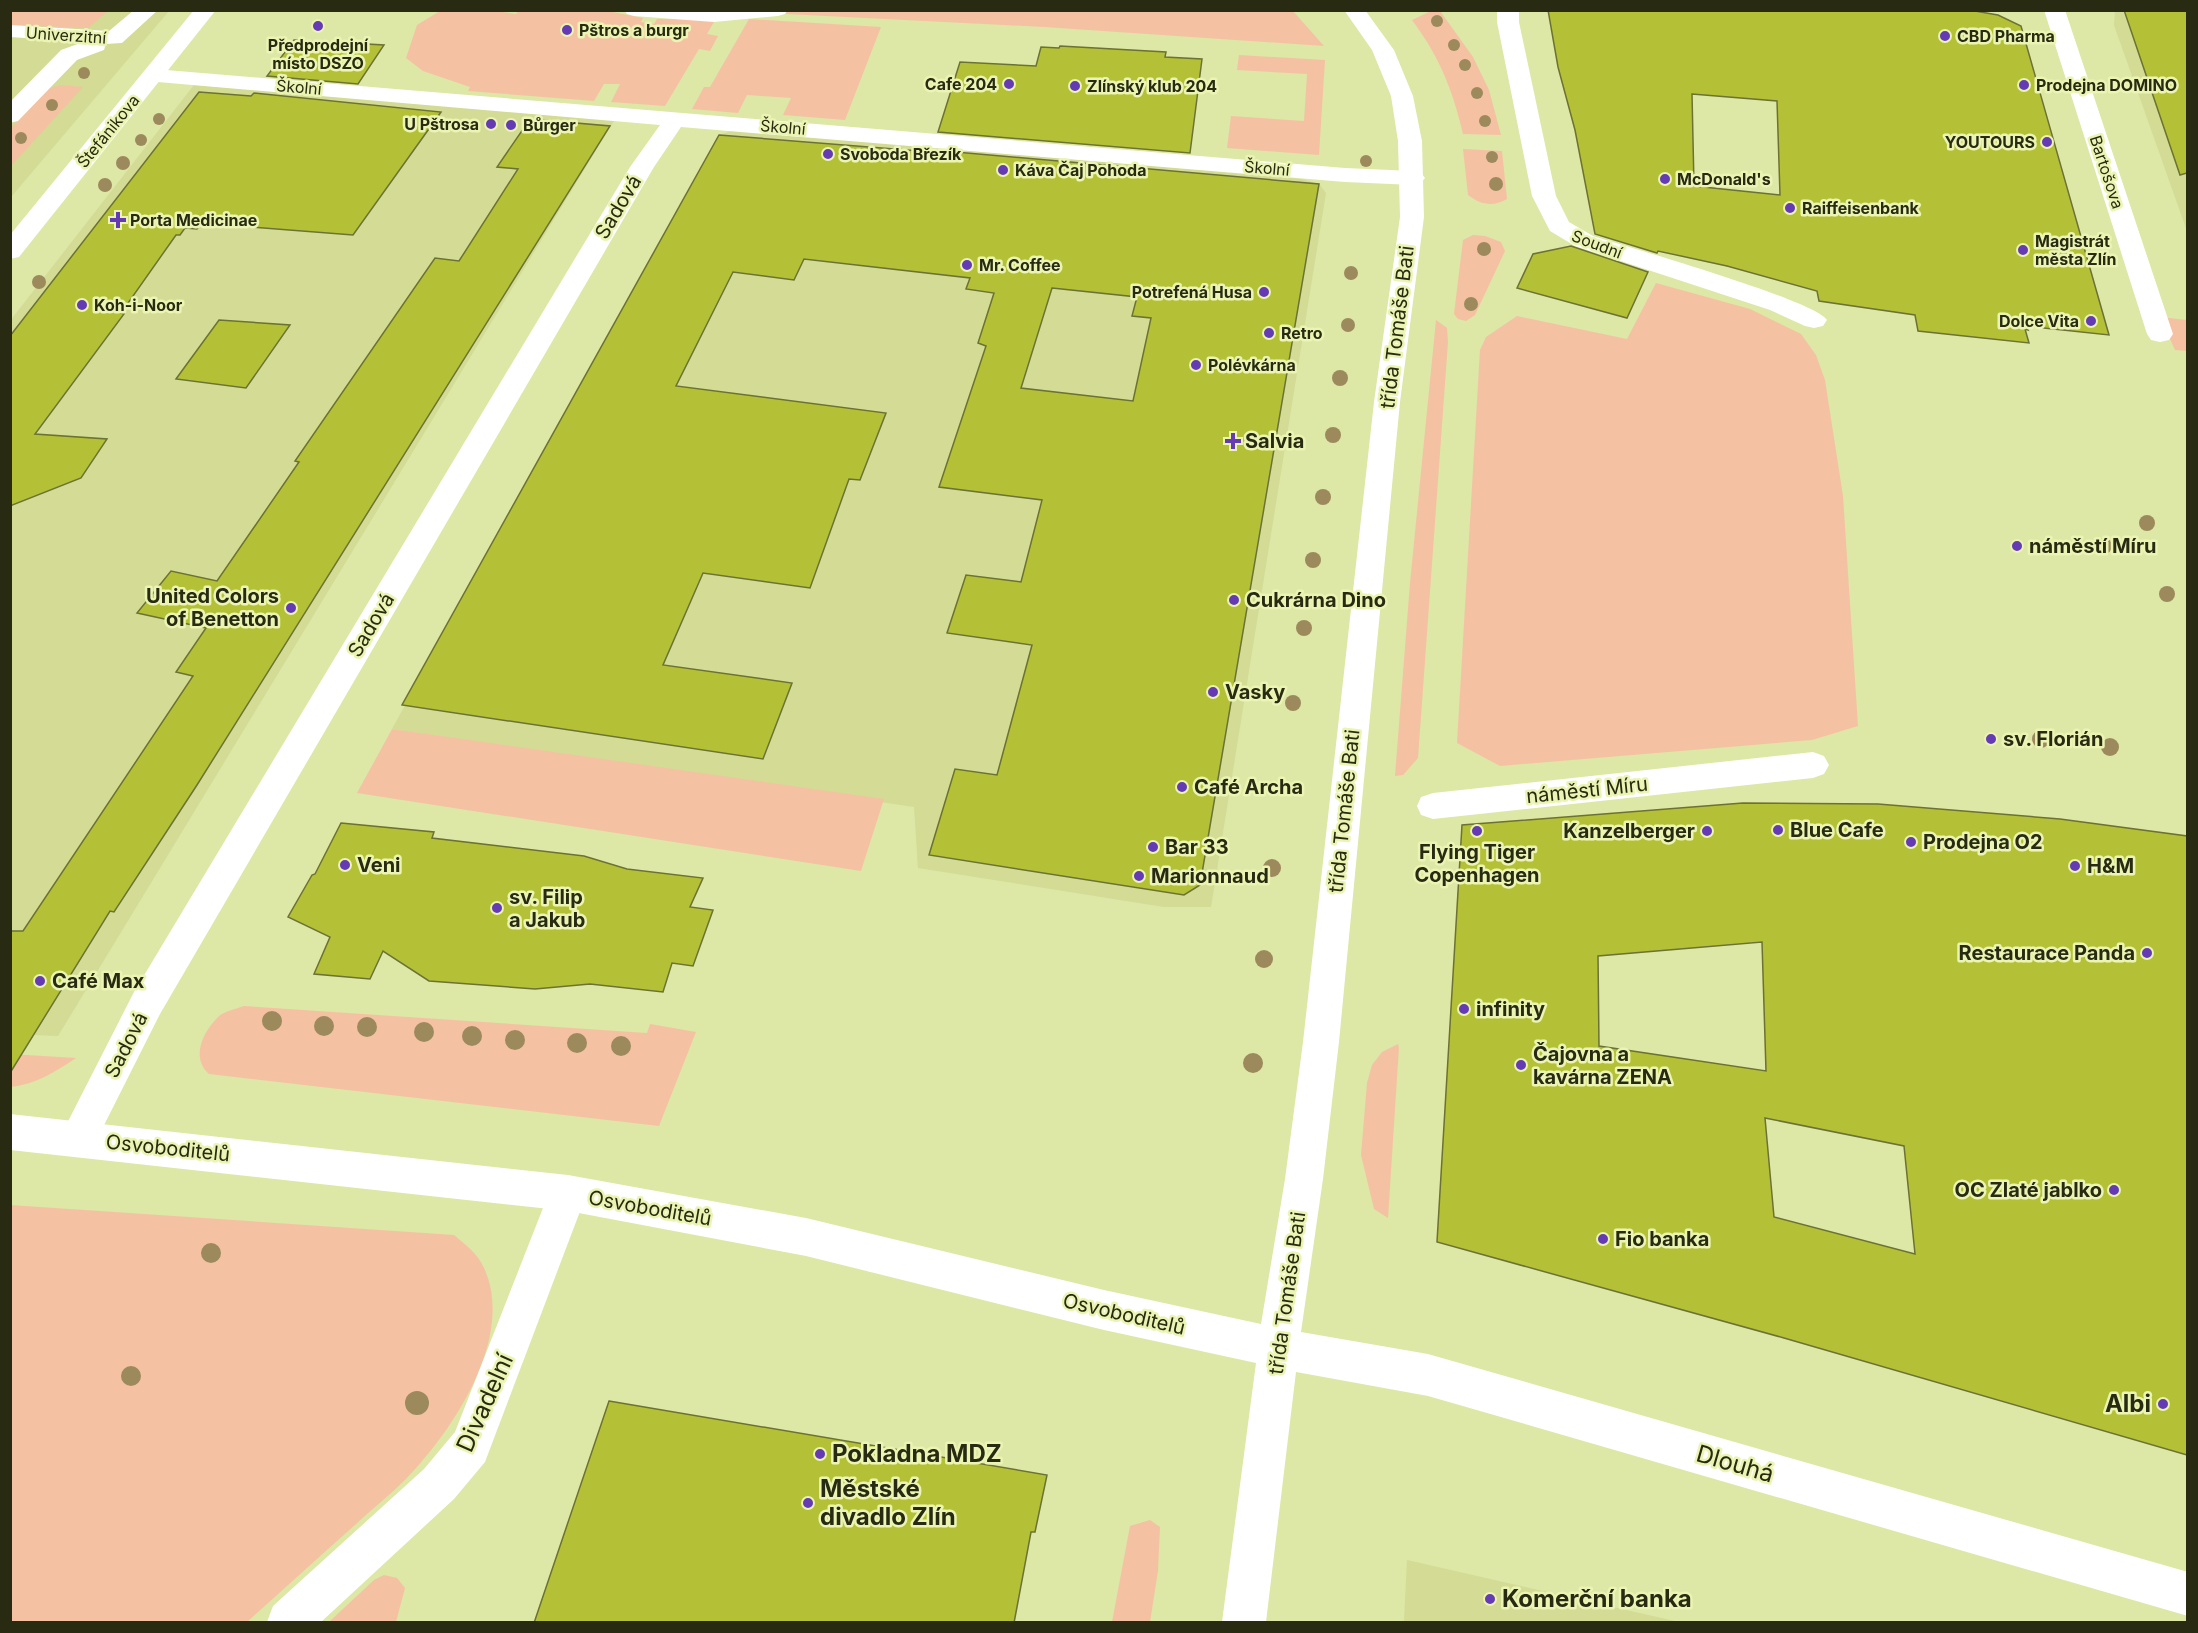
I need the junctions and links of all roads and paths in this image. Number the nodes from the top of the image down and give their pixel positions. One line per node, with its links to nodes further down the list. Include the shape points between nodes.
1 (148, 10): 9 (street, Univerzitní)
2 (206, 10): 11 (street, Štefánikova)
3 (634, 10): 4 (street, via 714,16)
4 (778, 10)
5 (1354, 10): 14 (street, třída Tomáše Bati, via 1383,50 1396,80 1407,118)
6 (1508, 10): 16 (street, Soudní, via 1544,196 1559,226 1584,242 1779,304)
7 (2054, 10): 17 (street, Bartošova)
8 (10, 31): 9 (street, Univerzitní)
9 (105, 42): 10 (street, via 76,49); 12 (street, via 69,55)
10 (10, 43)
11 (154, 76): 13 (street, Školní); 15 (street, Štefánikova)
12 (10, 117)
13 (675, 119): 14 (street, Školní); 21 (street, Sadová, via 642,167 147,1003)
14 (1413, 178): 23 (street, třída Tomáše Bati, via 1412,217 1385,425 1322,1042)
15 (10, 252)
16 (1814, 320)
17 (2160, 334)
18 (1813, 765): 19 (street, náměstí Míru)
19 (1433, 806)
20 (10, 1132): 21 (street, Osvoboditelů)
21 (78, 1139): 22 (street, Osvoboditelů)
22 (568, 1193): 23 (street, Osvoboditelů, via 806,1237); 25 (street, Divadelní, via 470,1447 440,1484)
23 (1278, 1348): 24 (street, Dlouhá, via 1428,1376); 26 (street, třída Tomáše Bati)
24 (2187, 1594)
25 (289, 1623)
26 (1244, 1623)

